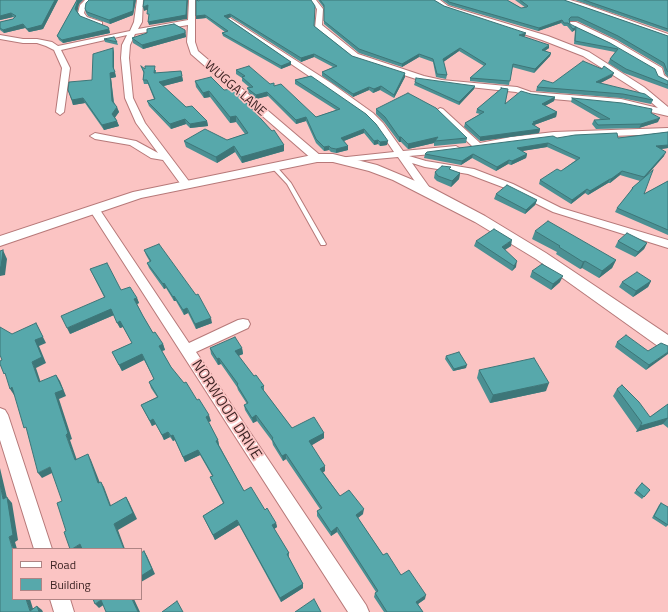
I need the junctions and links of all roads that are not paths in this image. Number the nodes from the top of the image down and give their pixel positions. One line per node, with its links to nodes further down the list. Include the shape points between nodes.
1 (89, 0): 10 (street, via 83,5 81,13 84,18)
2 (140, 0): 10 (street, via 138,22)
3 (192, 0): 8 (street, WUGGA LANE)
4 (313, 0): 17 (street, via 320,10 318,26 354,56 422,78 517,90 530,94 621,102)
5 (435, 0): 17 (street, via 586,54 641,89)
6 (562, 0): 11 (street)
7 (230, 20): 21 (street, via 364,110 380,125)
8 (192, 22): 10 (street); 23 (street, WUGGA LANE, via 191,42 194,52)
9 (573, 24): 14 (street, via 613,43 659,70 660,76)
10 (130, 33): 13 (street); 22 (street, via 125,58 129,98 141,123)
11 (668, 36)
12 (0, 37): 13 (street, via 37,41)
13 (57, 49): 16 (street, via 66,68)
14 (668, 82)
15 (440, 110): 20 (street)
16 (60, 112)
17 (668, 113)
18 (668, 131): 20 (street, via 554,135)
19 (95, 136): 22 (street, via 133,143 154,156)
20 (477, 146): 21 (street)
21 (402, 156): 24 (street); 27 (street); 31 (street, via 425,164 470,171 509,186 557,210)
22 (166, 157): 26 (street)
23 (317, 158): 24 (street); 25 (street)
24 (346, 160): 27 (street)
25 (274, 167): 26 (street); 30 (lane, via 289,183)
26 (186, 184): 28 (street)
27 (427, 190): 33 (street, via 540,256)
28 (94, 208): 29 (street); 34 (street, NORWOOD DRIVE)
29 (0, 241)
30 (323, 244)
31 (668, 244)
32 (243, 324): 34 (street)
33 (668, 344)
34 (187, 350): 39 (street, NORWOOD DRIVE)
35 (0, 415): 36 (street)
36 (43, 548)
37 (60, 600): 38 (street)
38 (64, 612)
39 (359, 612)

